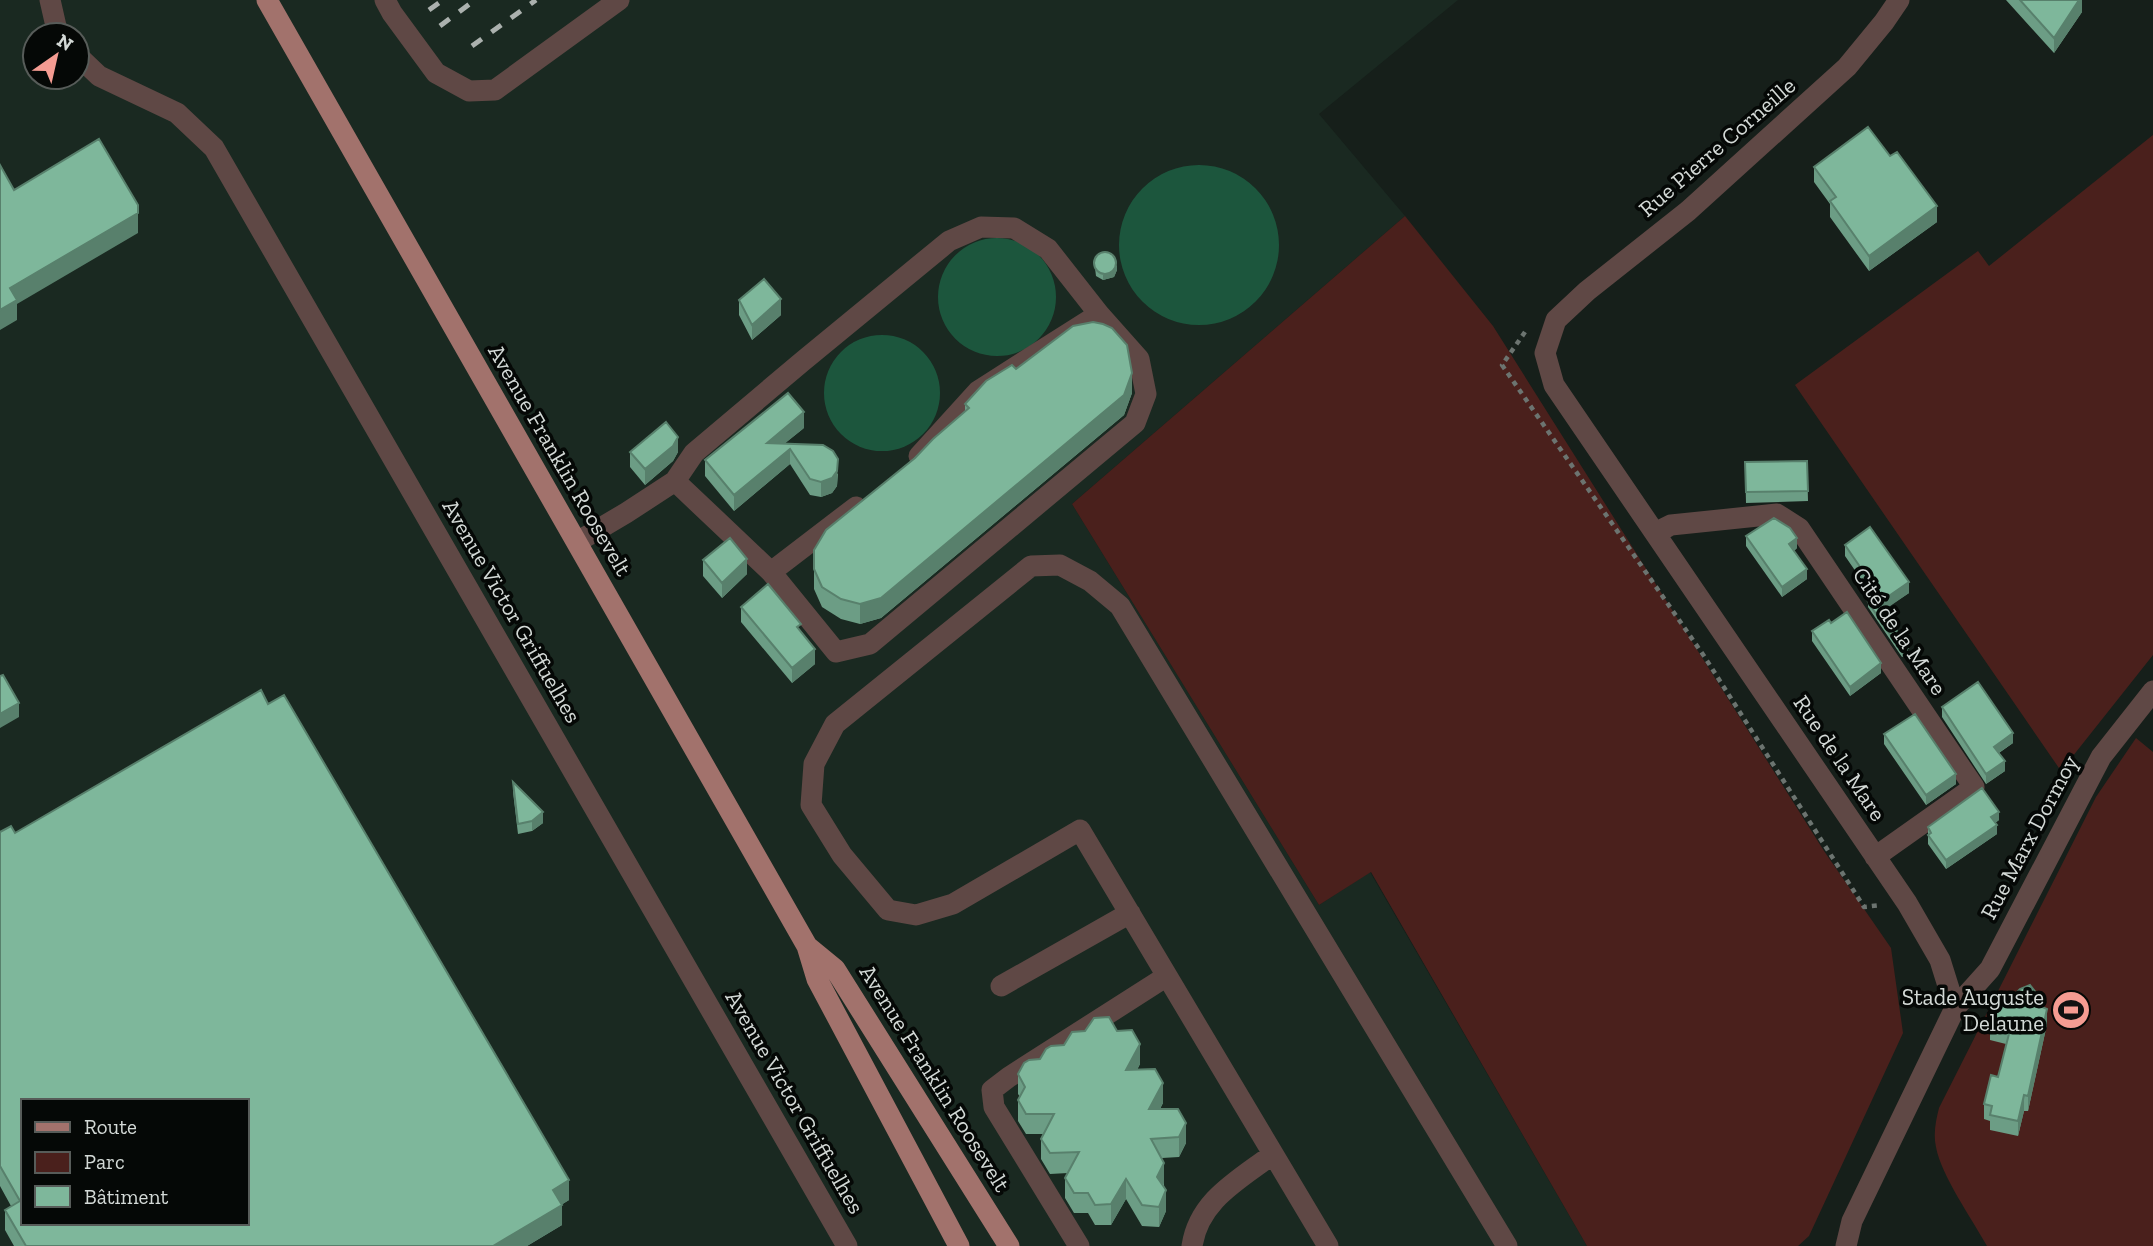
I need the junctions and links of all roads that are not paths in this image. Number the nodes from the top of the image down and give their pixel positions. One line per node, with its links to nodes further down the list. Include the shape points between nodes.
1 (50, 0): 6 (street)
2 (267, 0): 14 (main road, Avenue Franklin Roosevelt)
3 (385, 0): 4 (street, via 436,73 468,90 495,90)
4 (618, 0)
5 (1899, 0): 9 (street, Rue Pierre Corneille, via 1847,67 1688,211)
6 (55, 21)
7 (91, 68): 24 (street, Avenue Victor Griffuelhes, via 177,113 214,148)
8 (1099, 314): 10 (street, via 978,391); 11 (street, via 1048,249 1014,228 981,227 949,241 803,361 694,453); 15 (street, via 1139,359 1146,394 1135,423 870,644 836,652)
9 (1556, 320): 13 (street, Rue de la Mare, via 1545,353 1555,385)
10 (907, 468)
11 (675, 481): 14 (street); 15 (street)
12 (876, 492): 15 (street)
13 (1655, 533): 17 (street, Rue de la Mare); 17 (street, Cité de la Mare, via 1671,525 1777,514 1799,528 1974,787)
14 (577, 542): 19 (main road, Avenue Franklin Roosevelt)
15 (771, 572)
16 (2153, 691): 22 (street, Rue Marx Dormoy, via 2101,757 1990,969)
17 (1875, 857): 22 (street, Rue de la Mare, via 1940,960)
18 (1130, 913): 20 (street); 21 (street); 30 (street, via 1080,830 953,904 916,915 888,910 842,855 811,805 814,764 835,724 1031,566 1060,565 1090,581 1120,606)
19 (807, 946): 25 (main road, Avenue Franklin Roosevelt, via 817,979); 26 (main road, Avenue Franklin Roosevelt, via 835,969)
20 (1167, 976): 23 (street); 27 (street, via 992,1090 994,1107)
21 (1001, 986)
22 (1955, 1008): 31 (street, via 1852,1221)
23 (1273, 1154): 28 (street, via 1206,1208); 29 (street)
24 (847, 1246)
25 (959, 1246)
26 (1009, 1246)
27 (1079, 1246)
28 (1192, 1246)
29 (1328, 1246)
30 (1507, 1246)
31 (1846, 1246)

